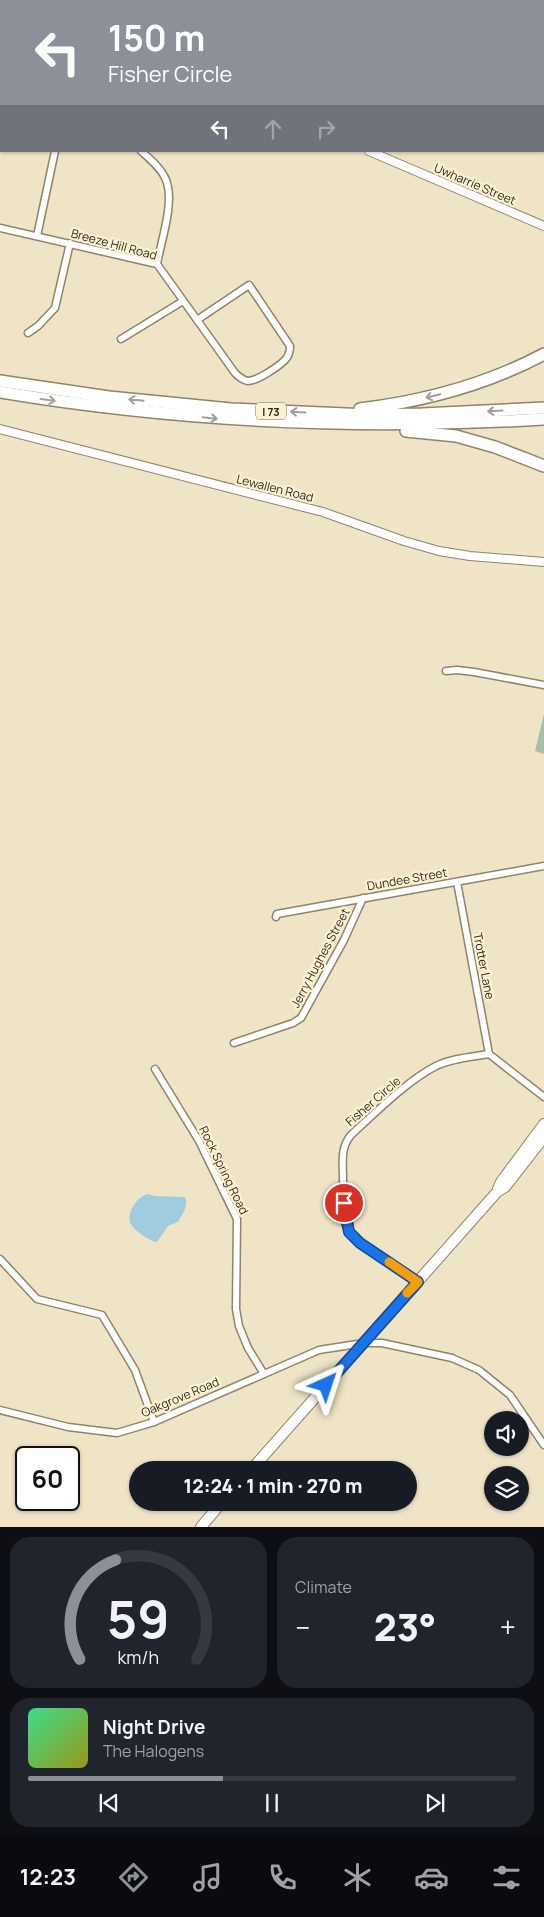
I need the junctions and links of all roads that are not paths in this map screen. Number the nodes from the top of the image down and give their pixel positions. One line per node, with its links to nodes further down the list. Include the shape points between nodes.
1 (55, 152): 6 (street)
2 (142, 152): 8 (street, via 167,181 169,196)
3 (371, 152): 4 (street, Uwharrie Street)
4 (544, 226)
5 (0, 228): 6 (street, Breeze Hill Road)
6 (37, 236): 7 (street, Breeze Hill Road)
7 (70, 243): 8 (street, Breeze Hill Road); 11 (street, via 54,308)
8 (157, 264): 9 (street, Breeze Hill Road)
9 (183, 301): 10 (street, Breeze Hill Road); 12 (street)
10 (197, 320): 10 (street, Breeze Hill Road, via 241,379 258,379 286,360 290,352 290,346 249,285)
11 (28, 332)
12 (121, 339)
13 (544, 354): 17 (highway, one-way to 17, via 484,382 453,391 385,406)
14 (0, 381): 17 (highway, I 73, one-way to 14, via 173,405)
15 (0, 392): 19 (highway, I 73, one-way to 19, via 196,417)
16 (544, 408): 17 (highway, I 73, one-way to 17, via 422,414)
17 (318, 413)
18 (544, 419): 19 (highway, I 73)
19 (340, 425): 21 (highway, via 456,436 494,446)
20 (0, 429): 22 (street, Lewallen Road, via 323,512 439,551)
21 (544, 466)
22 (544, 562)
23 (446, 671): 24 (street, via 474,672)
24 (544, 684)
25 (544, 866): 26 (street, Dundee Street)
26 (457, 882): 27 (street, Dundee Street); 30 (street, Trotter Lane)
27 (363, 898): 28 (street, Dundee Street, via 276,914); 29 (street, Jerry Hughes Street, via 301,1018)
28 (276, 917)
29 (234, 1044)
30 (489, 1054): 32 (street); 37 (street, Fisher Circle, via 436,1066 344,1142 344,1203 349,1232)
31 (156, 1069): 39 (street, Rock Spring Road, via 199,1141 237,1218 236,1309 248,1348)
32 (544, 1097)
33 (544, 1124): 35 (main road)
34 (544, 1137): 35 (main road, via 517,1173)
35 (497, 1192): 37 (main road)
36 (0, 1259): 41 (street, via 37,1299 102,1315 134,1370)
37 (418, 1282): 38 (main road)
38 (364, 1343): 39 (street, Oakgrove Road, via 319,1350); 42 (street, Oakgrove Road, via 382,1343 452,1358 479,1370 510,1395); 43 (main road)
39 (264, 1374): 41 (street, Oakgrove Road)
40 (0, 1410): 41 (street, Oakgrove Road, via 68,1427 117,1433)
41 (154, 1422)
42 (544, 1445)
43 (259, 1461)
44 (214, 1511): 45 (main road)
45 (201, 1527)

